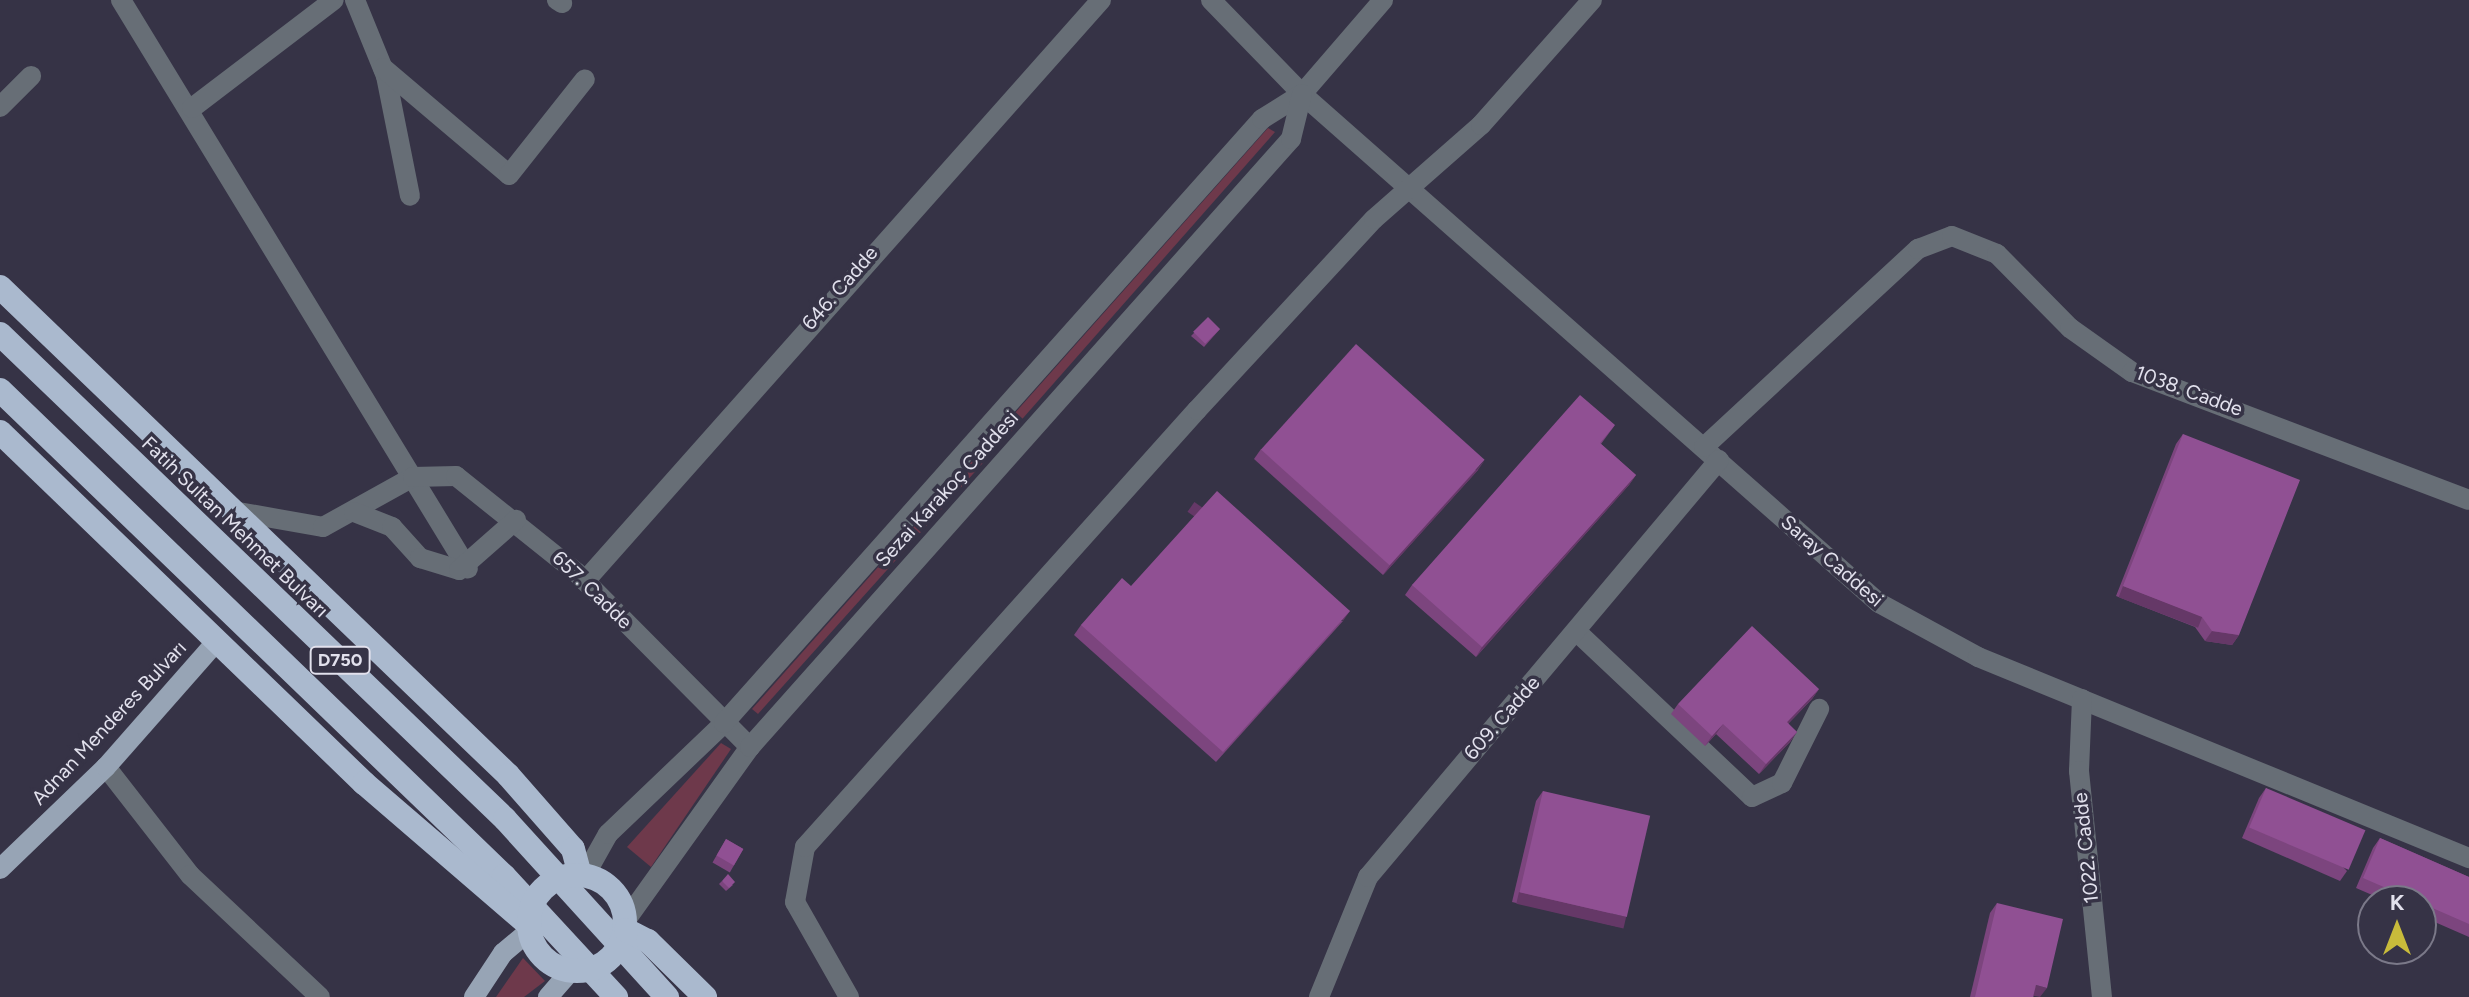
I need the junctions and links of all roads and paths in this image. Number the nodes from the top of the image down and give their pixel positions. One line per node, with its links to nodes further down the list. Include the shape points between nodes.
1 (121, 0): 13 (street)
2 (334, 0): 13 (street)
3 (355, 0): 8 (street)
4 (1101, 0): 28 (street, 646. Cadde)
5 (1211, 0): 11 (street, Saray Caddesi)
6 (1383, 0): 11 (street, Sezai Karakoç Caddesi)
7 (1592, 0): 14 (street, via 1481,125)
8 (383, 68): 10 (street, via 509,175); 15 (street)
9 (31, 76): 12 (street)
10 (585, 79)
11 (1302, 94): 14 (street, Saray Caddesi); 33 (street, Sezai Karakoç Caddesi, via 1262,119); 34 (street, Sezai Karakoç Caddesi, via 1291,139)
12 (0, 107)
13 (192, 108): 22 (street)
14 (1411, 189): 21 (street, Saray Caddesi); 49 (street, via 1197,410 805,847 795,902)
15 (410, 196)
16 (1941, 236): 21 (street, 609. Cadde, via 1886,276); 23 (street, 1038. Cadde, via 1968,238 1997,254 2070,328 2132,372)
17 (0, 287): 24 (highway)
18 (0, 334): 47 (highway, Fatih Sultan Mehmet Bulvarı / D750, via 505,819)
19 (0, 390): 46 (highway, D750, via 504,876)
20 (0, 432): 30 (highway)
21 (1712, 453): 29 (street, 609. Cadde); 31 (street, Saray Caddesi, via 1879,603 1978,657)
22 (413, 477): 25 (street); 26 (street, 657. Cadde, via 456,476); 27 (street)
23 (2469, 500)
24 (233, 511): 25 (street, via 323,527); 38 (highway, via 517,785 573,849)
25 (354, 512): 27 (street, via 392,527 420,558)
26 (516, 520): 27 (street); 28 (street, 657. Cadde)
27 (468, 569)
28 (585, 581): 33 (street, 657. Cadde)
29 (1576, 631): 32 (street, via 1752,797 1782,783); 50 (street, 609. Cadde, via 1368,877)
30 (217, 641): 35 (main road, Adnan Menderes Bulvarı); 40 (highway, via 364,783)
31 (2082, 699): 36 (street, Saray Caddesi); 51 (street, 1022. Cadde, via 2079,771)
32 (1819, 709)
33 (724, 723): 34 (street, 657. Cadde); 38 (street, Sezai Karakoç Caddesi, via 608,834)
34 (750, 747): 39 (street, Sezai Karakoç Caddesi)
35 (106, 767): 37 (main road, Adnan Menderes Bulvarı); 42 (street, via 190,875)
36 (2469, 858)
37 (0, 869)
38 (583, 875): 39 (highway, via 612,888); 40 (highway, via 544,888)
39 (626, 925): 41 (highway, via 612,957); 48 (highway)
40 (529, 928): 41 (highway, via 544,958); 43 (main road, via 503,953)
41 (574, 971): 44 (main road); 45 (highway)
42 (320, 997)
43 (474, 997)
44 (548, 997)
45 (593, 997)
46 (616, 997)
47 (667, 997)
48 (705, 997)
49 (849, 997)
50 (1319, 997)
51 (2102, 997)

